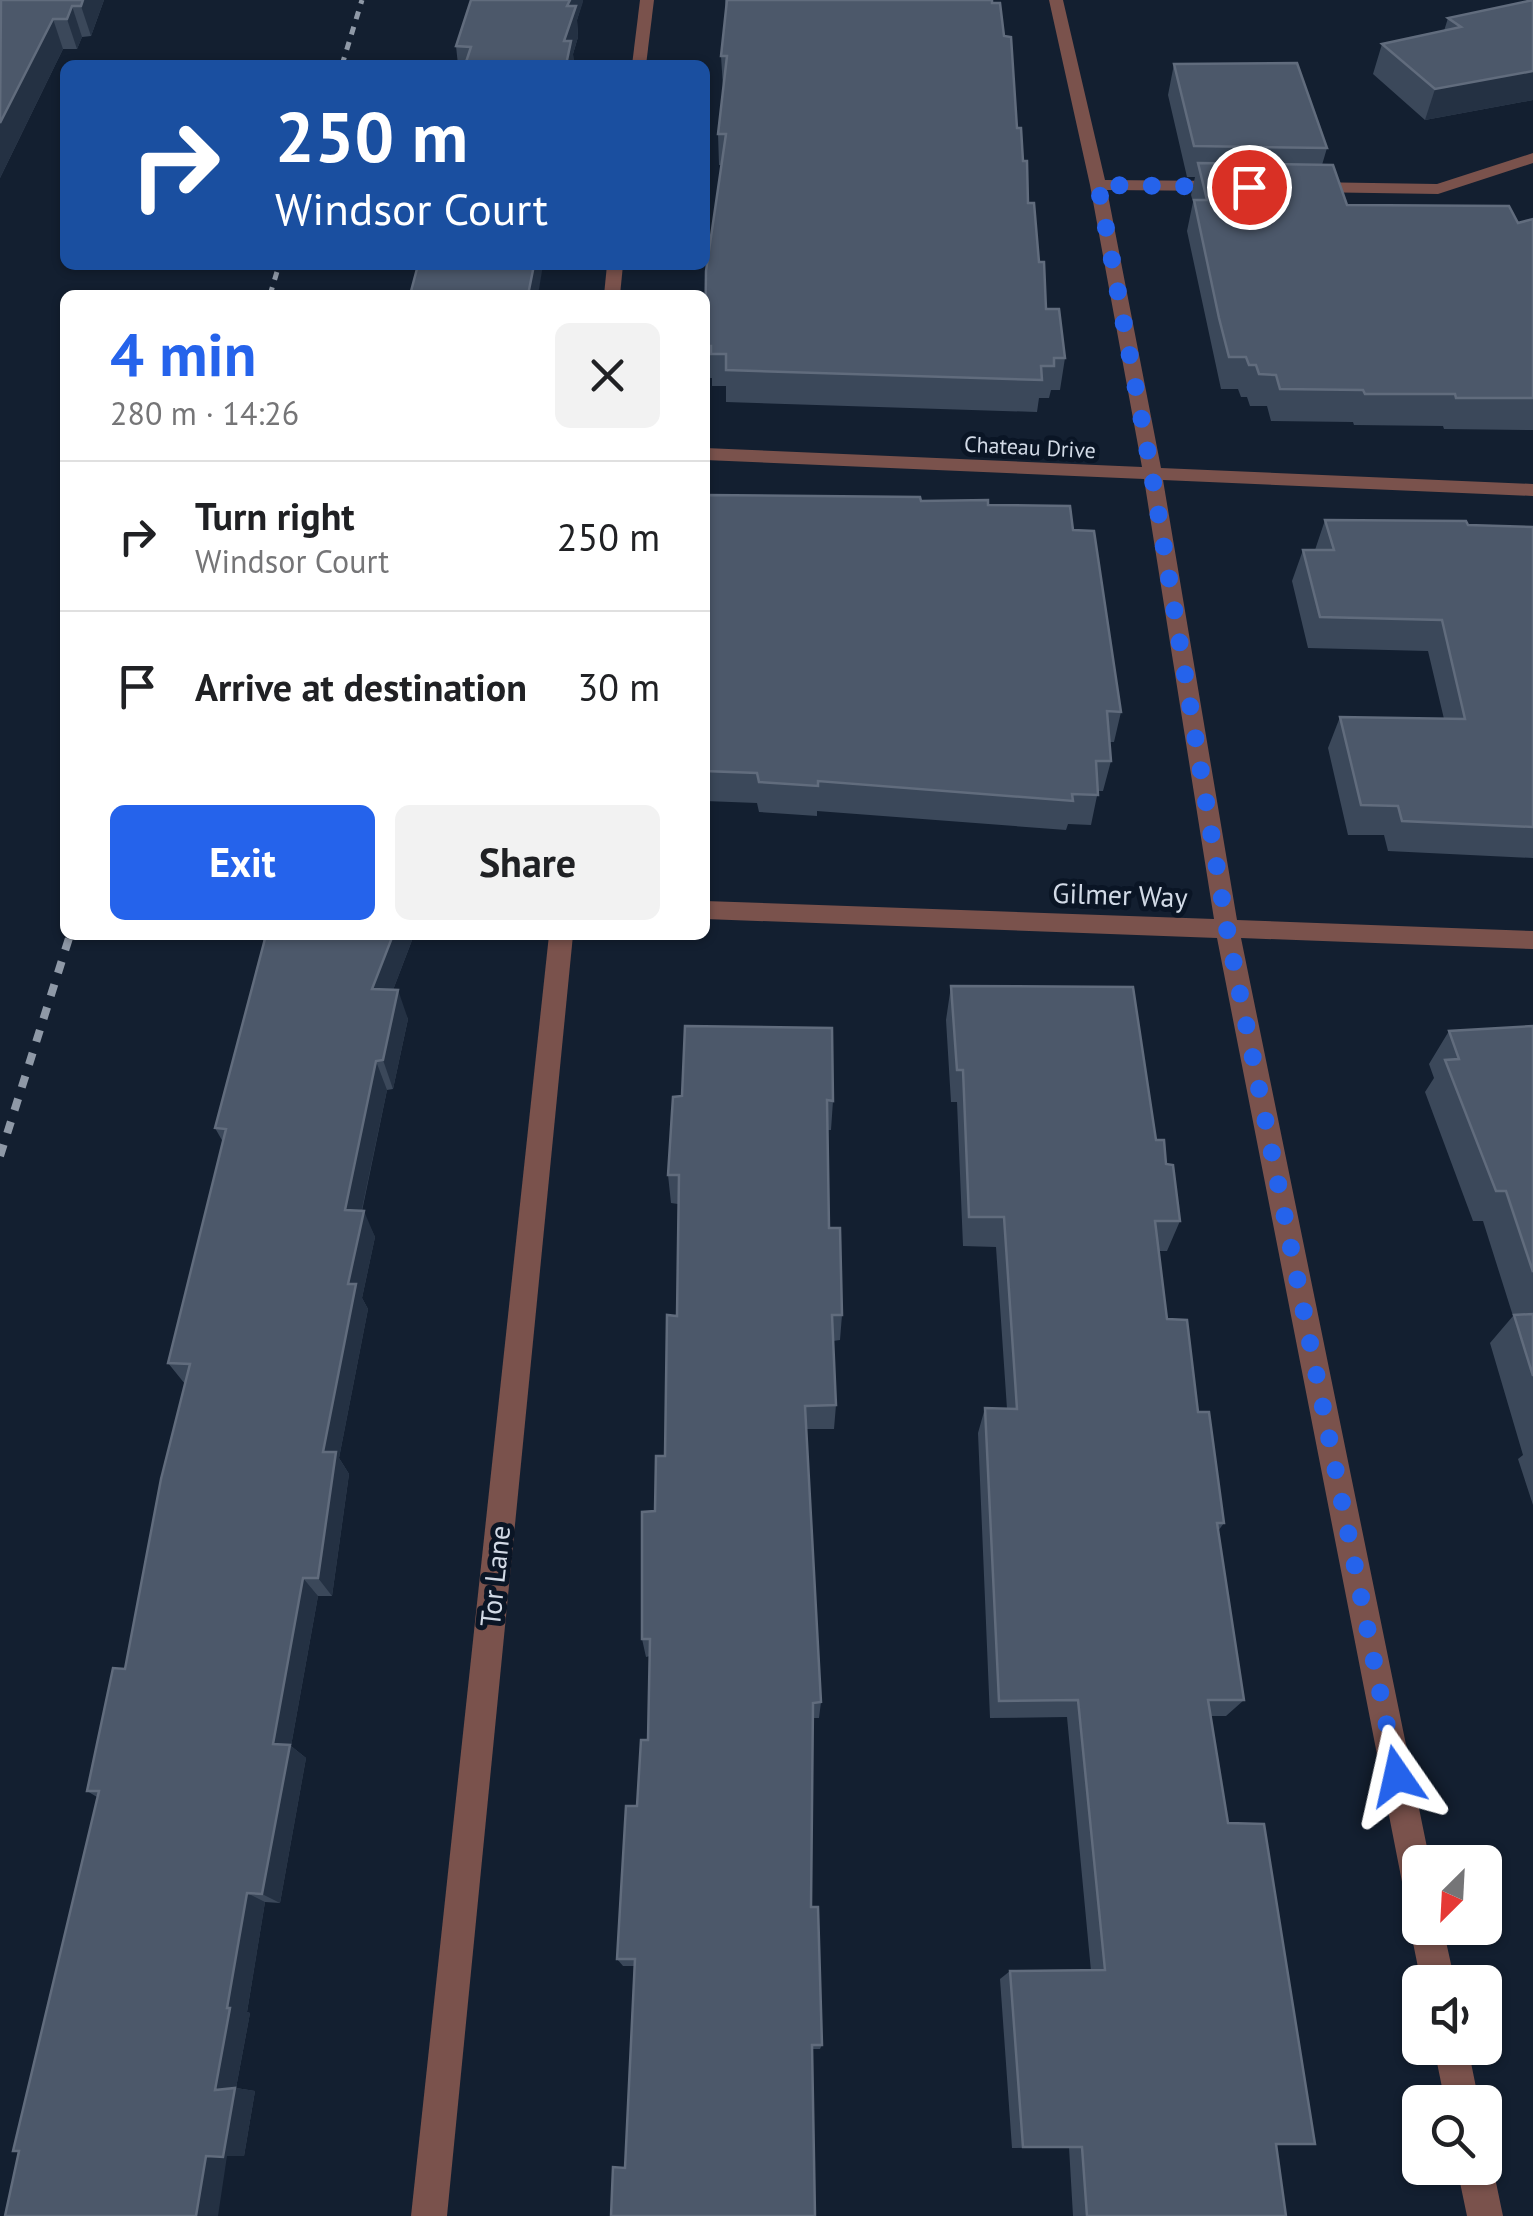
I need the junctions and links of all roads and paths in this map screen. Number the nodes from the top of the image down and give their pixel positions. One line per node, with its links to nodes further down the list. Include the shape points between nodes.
1 (646, 0): 3 (street)
2 (1056, 0): 5 (street)
3 (640, 60)
4 (1533, 158): 7 (street, via 1438,189)
5 (1098, 185): 6 (street); 9 (street)
6 (1238, 186)
7 (1298, 187)
8 (710, 454): 9 (street, Chateau Drive)
9 (1152, 475): 10 (street, Chateau Drive); 12 (street)
10 (1533, 490)
11 (710, 910): 12 (street, Gilmer Way)
12 (1227, 929): 14 (street, Gilmer Way); 15 (street)
13 (559, 940): 17 (street, Tor Lane)
14 (1533, 940)
15 (1411, 1845)
16 (1479, 2185): 18 (street)
17 (429, 2216)
18 (1485, 2216)

